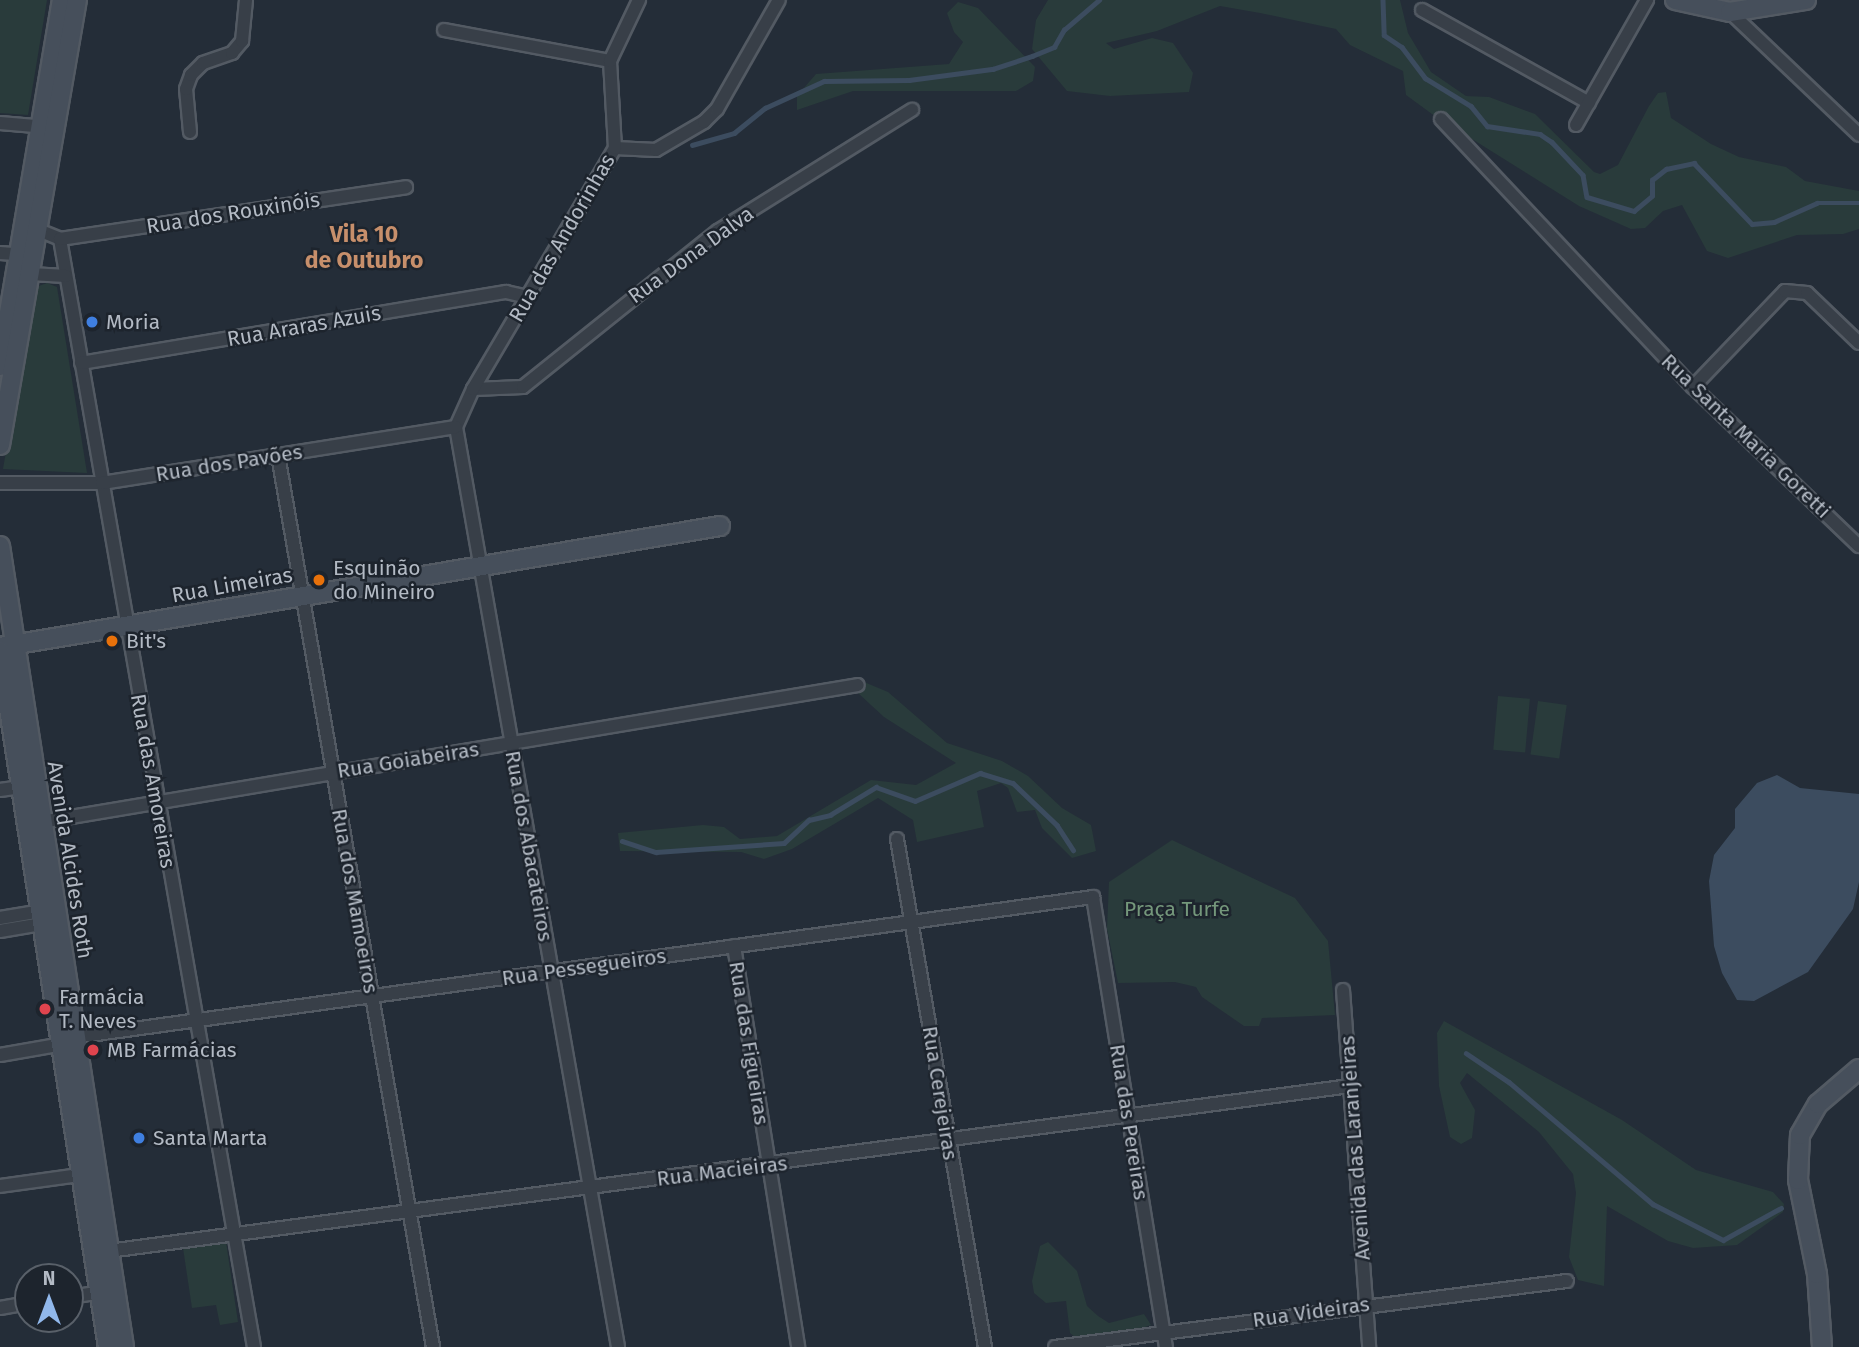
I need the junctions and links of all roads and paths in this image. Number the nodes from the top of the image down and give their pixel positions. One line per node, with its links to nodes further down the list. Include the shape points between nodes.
1 (62, 0): 19 (street)
2 (77, 0): 24 (street)
3 (246, 0): 20 (street, via 242,41 232,53 204,63 191,75 186,89)
4 (639, 0): 13 (street, Rua das Andorinhas)
5 (779, 0): 22 (street, via 717,109 704,122 656,150)
6 (1647, 0): 14 (street)
7 (1675, 0): 11 (street)
8 (1806, 0): 9 (street)
9 (1777, 3): 11 (street)
10 (1422, 10): 14 (street)
11 (1730, 12): 21 (street)
12 (444, 30): 13 (street)
13 (610, 61): 22 (street, Rua das Andorinhas)
14 (1589, 103): 18 (street)
15 (912, 110): 34 (street, Rua Dona Dalva, via 710,237 523,387)
16 (1441, 119): 33 (street, Rua Santa Maria Goretti)
17 (0, 123): 19 (street)
18 (1576, 125)
19 (38, 126): 24 (street)
20 (190, 132)
21 (1859, 135)
22 (615, 148): 29 (street, Rua das Andorinhas)
23 (406, 187): 25 (street, Rua dos Rouxinóis)
24 (29, 227): 25 (street); 26 (street); 27 (street)
25 (60, 239): 28 (street, Rua das Amoreiras)
26 (8, 253): 32 (street)
27 (30, 274): 28 (street); 36 (street)
28 (66, 275): 31 (street, Rua das Amoreiras)
29 (527, 298): 31 (street, Rua Araras Azuis, via 506,292); 34 (street, Rua das Andorinhas)
30 (1859, 343): 33 (street, via 1807,293 1785,290)
31 (81, 363): 39 (street, Rua das Amoreiras)
32 (0, 366)
33 (1693, 387): 42 (street, Rua Santa Maria Goretti)
34 (473, 389): 35 (street, Rua das Andorinhas)
35 (456, 427): 37 (street, Rua dos Pavões); 43 (street, Rua dos Abacateiros)
36 (0, 445)
37 (278, 455): 39 (street, Rua dos Pavões); 44 (street, Rua dos Mamoeiros)
38 (0, 483): 39 (street, Rua dos Pavões)
39 (102, 483): 45 (street, Rua das Amoreiras)
40 (720, 526): 43 (street, Rua Limeiras)
41 (0, 546): 46 (street, Avenida Alcides Roth)
42 (1859, 546)
43 (480, 566): 44 (street, Rua Limeiras); 48 (street, Rua dos Abacateiros)
44 (302, 596): 45 (street, Rua Limeiras); 49 (street, Rua dos Mamoeiros)
45 (127, 626): 46 (street, Rua Limeiras); 52 (street, Rua das Amoreiras)
46 (4, 648): 50 (street, Avenida Alcides Roth)
47 (858, 685): 48 (street, Rua Goiabeiras)
48 (511, 743): 49 (street, Rua Goiabeiras); 61 (street, Rua dos Abacateiros)
49 (332, 773): 52 (street, Rua Goiabeiras); 63 (street, Rua dos Mamoeiros)
50 (29, 785): 51 (street); 53 (street, Avenida Alcides Roth); 56 (street, Avenida Alcides Roth)
51 (0, 790)
52 (157, 803): 53 (street, Rua Goiabeiras); 64 (street, Rua das Amoreiras)
53 (41, 822): 56 (street, Avenida Alcides Roth)
54 (897, 839): 58 (street, Rua Cerejeiras)
55 (1093, 897): 58 (street, Rua Pessegueiros); 69 (street, Rua das Pereiras)
56 (50, 916): 57 (street); 59 (street); 65 (street, Avenida Alcides Roth)
57 (0, 918)
58 (913, 922): 60 (street, Rua Pessegueiros); 70 (street, Rua Cerejeiras)
59 (0, 931)
60 (734, 946): 61 (street, Rua Pessegueiros); 71 (street, Rua das Figueiras)
61 (551, 971): 63 (street, Rua Pessegueiros); 74 (street, Rua dos Abacateiros)
62 (1343, 990): 68 (street, Avenida das Laranjeiras)
63 (372, 996): 64 (street, Rua Pessegueiros); 75 (street, Rua dos Mamoeiros)
64 (195, 1020): 65 (street, Rua Pessegueiros); 76 (street, Rua das Amoreiras)
65 (69, 1040): 66 (street, Rua Pessegueiros); 72 (street, Avenida Alcides Roth)
66 (0, 1055)
67 (1859, 1069): 93 (street, via 1818,1104 1800,1135 1798,1180 1817,1274)
68 (1350, 1086): 69 (street, Rua Macieiras); 81 (street, Avenida das Laranjeiras)
69 (1128, 1116): 70 (street, Rua Macieiras); 82 (street, Rua das Pereiras)
70 (947, 1141): 71 (street, Rua Macieiras); 89 (street, Rua Cerejeiras)
71 (768, 1165): 74 (street, Rua Macieiras); 88 (street, Rua das Figueiras)
72 (90, 1173): 73 (street); 77 (street, Avenida Alcides Roth)
73 (0, 1186)
74 (589, 1188): 75 (street, Rua Macieiras); 87 (street, Rua dos Abacateiros)
75 (409, 1212): 76 (street, Rua Macieiras); 86 (street, Rua dos Mamoeiros)
76 (235, 1234): 77 (street, Rua Macieiras); 85 (street, Rua das Amoreiras)
77 (101, 1252): 79 (street, Avenida Alcides Roth)
78 (1567, 1280): 81 (street, Rua Videiras)
79 (107, 1291): 80 (street); 83 (street, Avenida Alcides Roth); 84 (street, Avenida Alcides Roth)
80 (84, 1295)
81 (1366, 1305): 82 (street, Rua Videiras); 92 (street, Avenida das Laranjeiras)
82 (1163, 1332): 90 (street, Rua Videiras); 91 (street, Rua das Pereiras)
83 (108, 1347)
84 (124, 1347)
85 (254, 1347)
86 (433, 1347)
87 (618, 1347)
88 (798, 1347)
89 (985, 1347)
90 (1055, 1347)
91 (1166, 1347)
92 (1369, 1347)
93 (1822, 1347)

